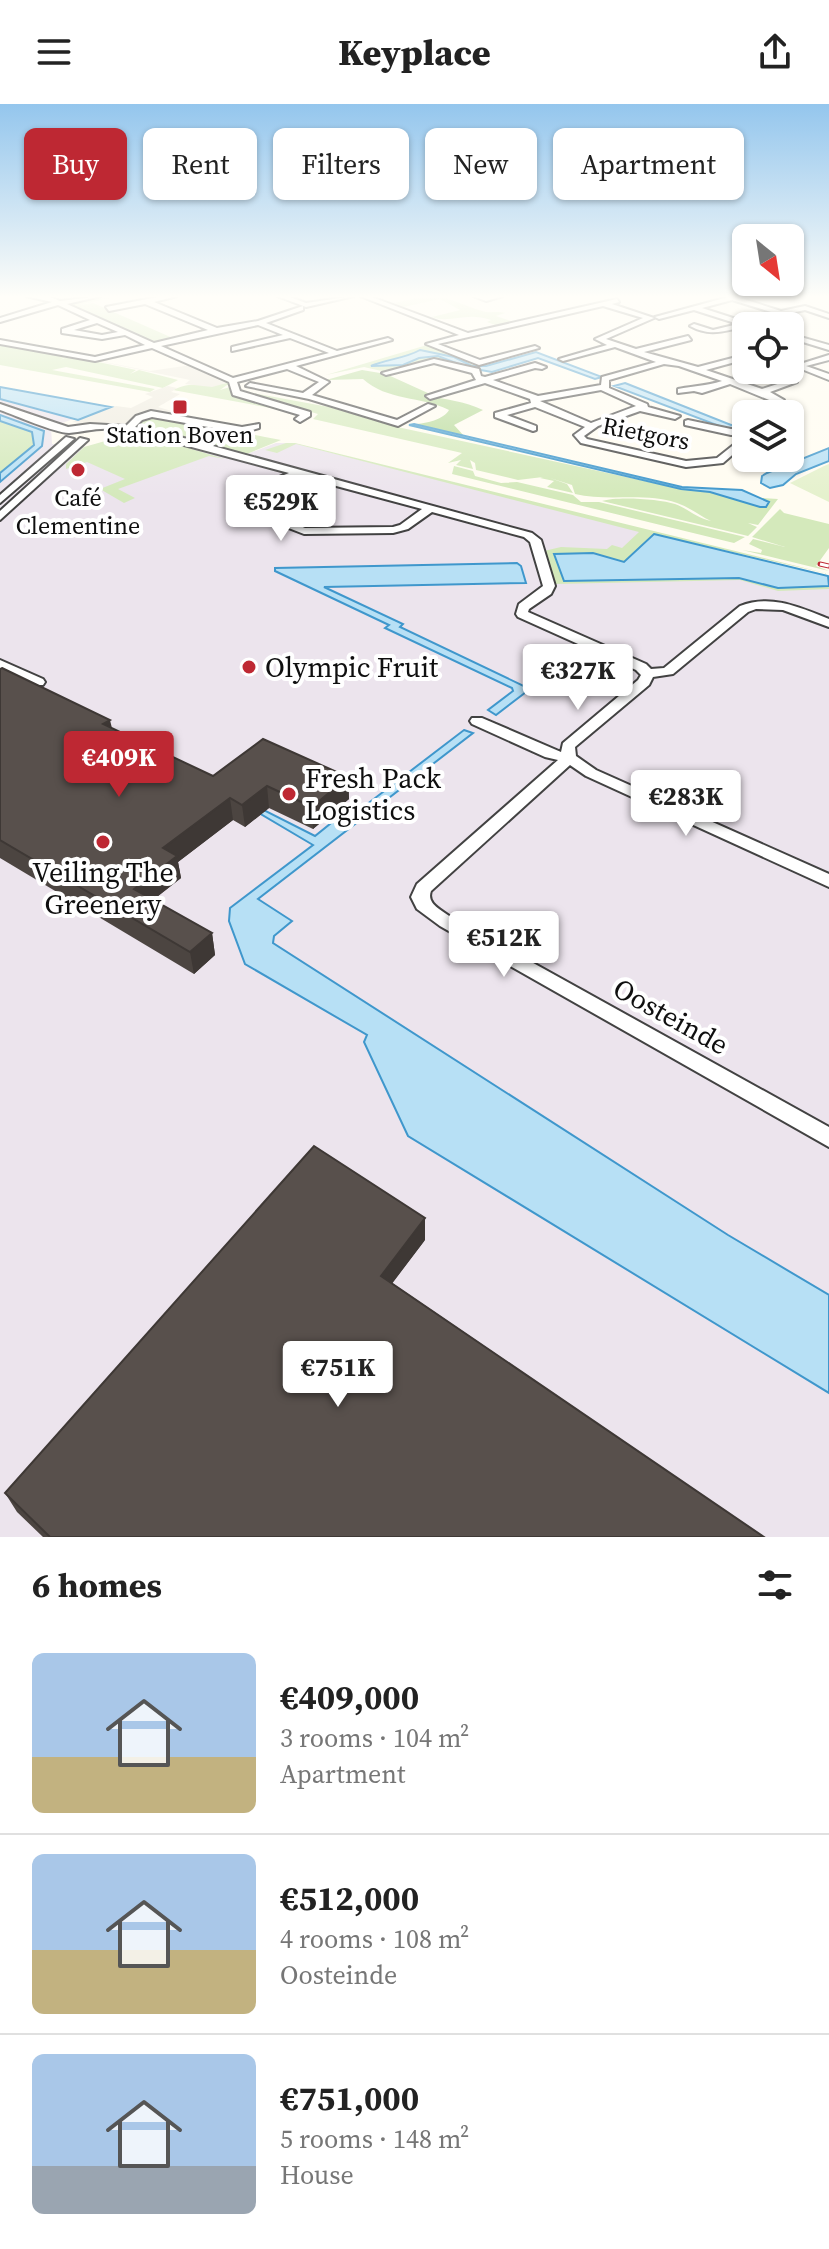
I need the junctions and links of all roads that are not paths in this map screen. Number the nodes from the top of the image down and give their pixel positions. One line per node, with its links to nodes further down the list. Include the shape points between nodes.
1 (192, 363): 17 (street)
2 (300, 363): 11 (street)
3 (427, 363): 15 (street)
4 (448, 363): 12 (street)
5 (469, 363): 12 (street)
6 (490, 363): 12 (street)
7 (661, 363): 22 (street, Rietgors, via 605,379)
8 (668, 363): 14 (street, Rietgors)
9 (723, 363): 14 (street)
10 (809, 363): 16 (street, via 798,366)
11 (288, 366): 17 (street); 25 (street, via 325,382)
12 (478, 367): 18 (street, via 477,377)
13 (542, 367): 18 (street)
14 (697, 370): 19 (street, Rietgors)
15 (386, 373)
16 (829, 377)
17 (233, 381): 31 (street, via 236,393 307,414)
18 (485, 381): 25 (street, via 430,401 398,423); 27 (street)
19 (730, 381): 23 (street, Rietgors); 24 (street, Rietgors)
20 (787, 384): 24 (street)
21 (250, 386): 25 (street)
22 (604, 387): 27 (street); 29 (street, Rietgors)
23 (681, 391)
24 (761, 392): 26 (street)
25 (304, 396)
26 (777, 400)
27 (536, 401): 34 (street); 35 (street, via 498,415)
28 (0, 407): 38 (street)
29 (643, 409): 30 (street); 34 (street, Rietgors)
30 (675, 416)
31 (300, 419)
32 (688, 423): 39 (street)
33 (256, 426): 36 (street, via 242,430 151,414)
34 (591, 426): 41 (street, Rietgors, via 579,439 686,464 720,461)
35 (533, 428)
36 (126, 430): 37 (street); 42 (street)
37 (101, 431): 38 (street); 40 (street)
38 (71, 432): 40 (street); 43 (street)
39 (732, 432)
40 (83, 440): 45 (street)
41 (732, 444)
42 (297, 473): 44 (street); 44 (street, via 237,501 304,531 393,530)
43 (0, 500)
44 (429, 509): 48 (street, via 533,538 549,586 523,607 522,614)
45 (0, 517)
46 (829, 623): 48 (street, via 758,603 668,671)
47 (0, 664): 49 (street)
48 (648, 674): 51 (street, via 568,746)
49 (38, 682)
50 (477, 721): 51 (street)
51 (569, 758): 52 (street, via 591,773); 53 (street, Oosteinde, via 433,877 423,888 423,905)
52 (829, 881)
53 (829, 1138)

